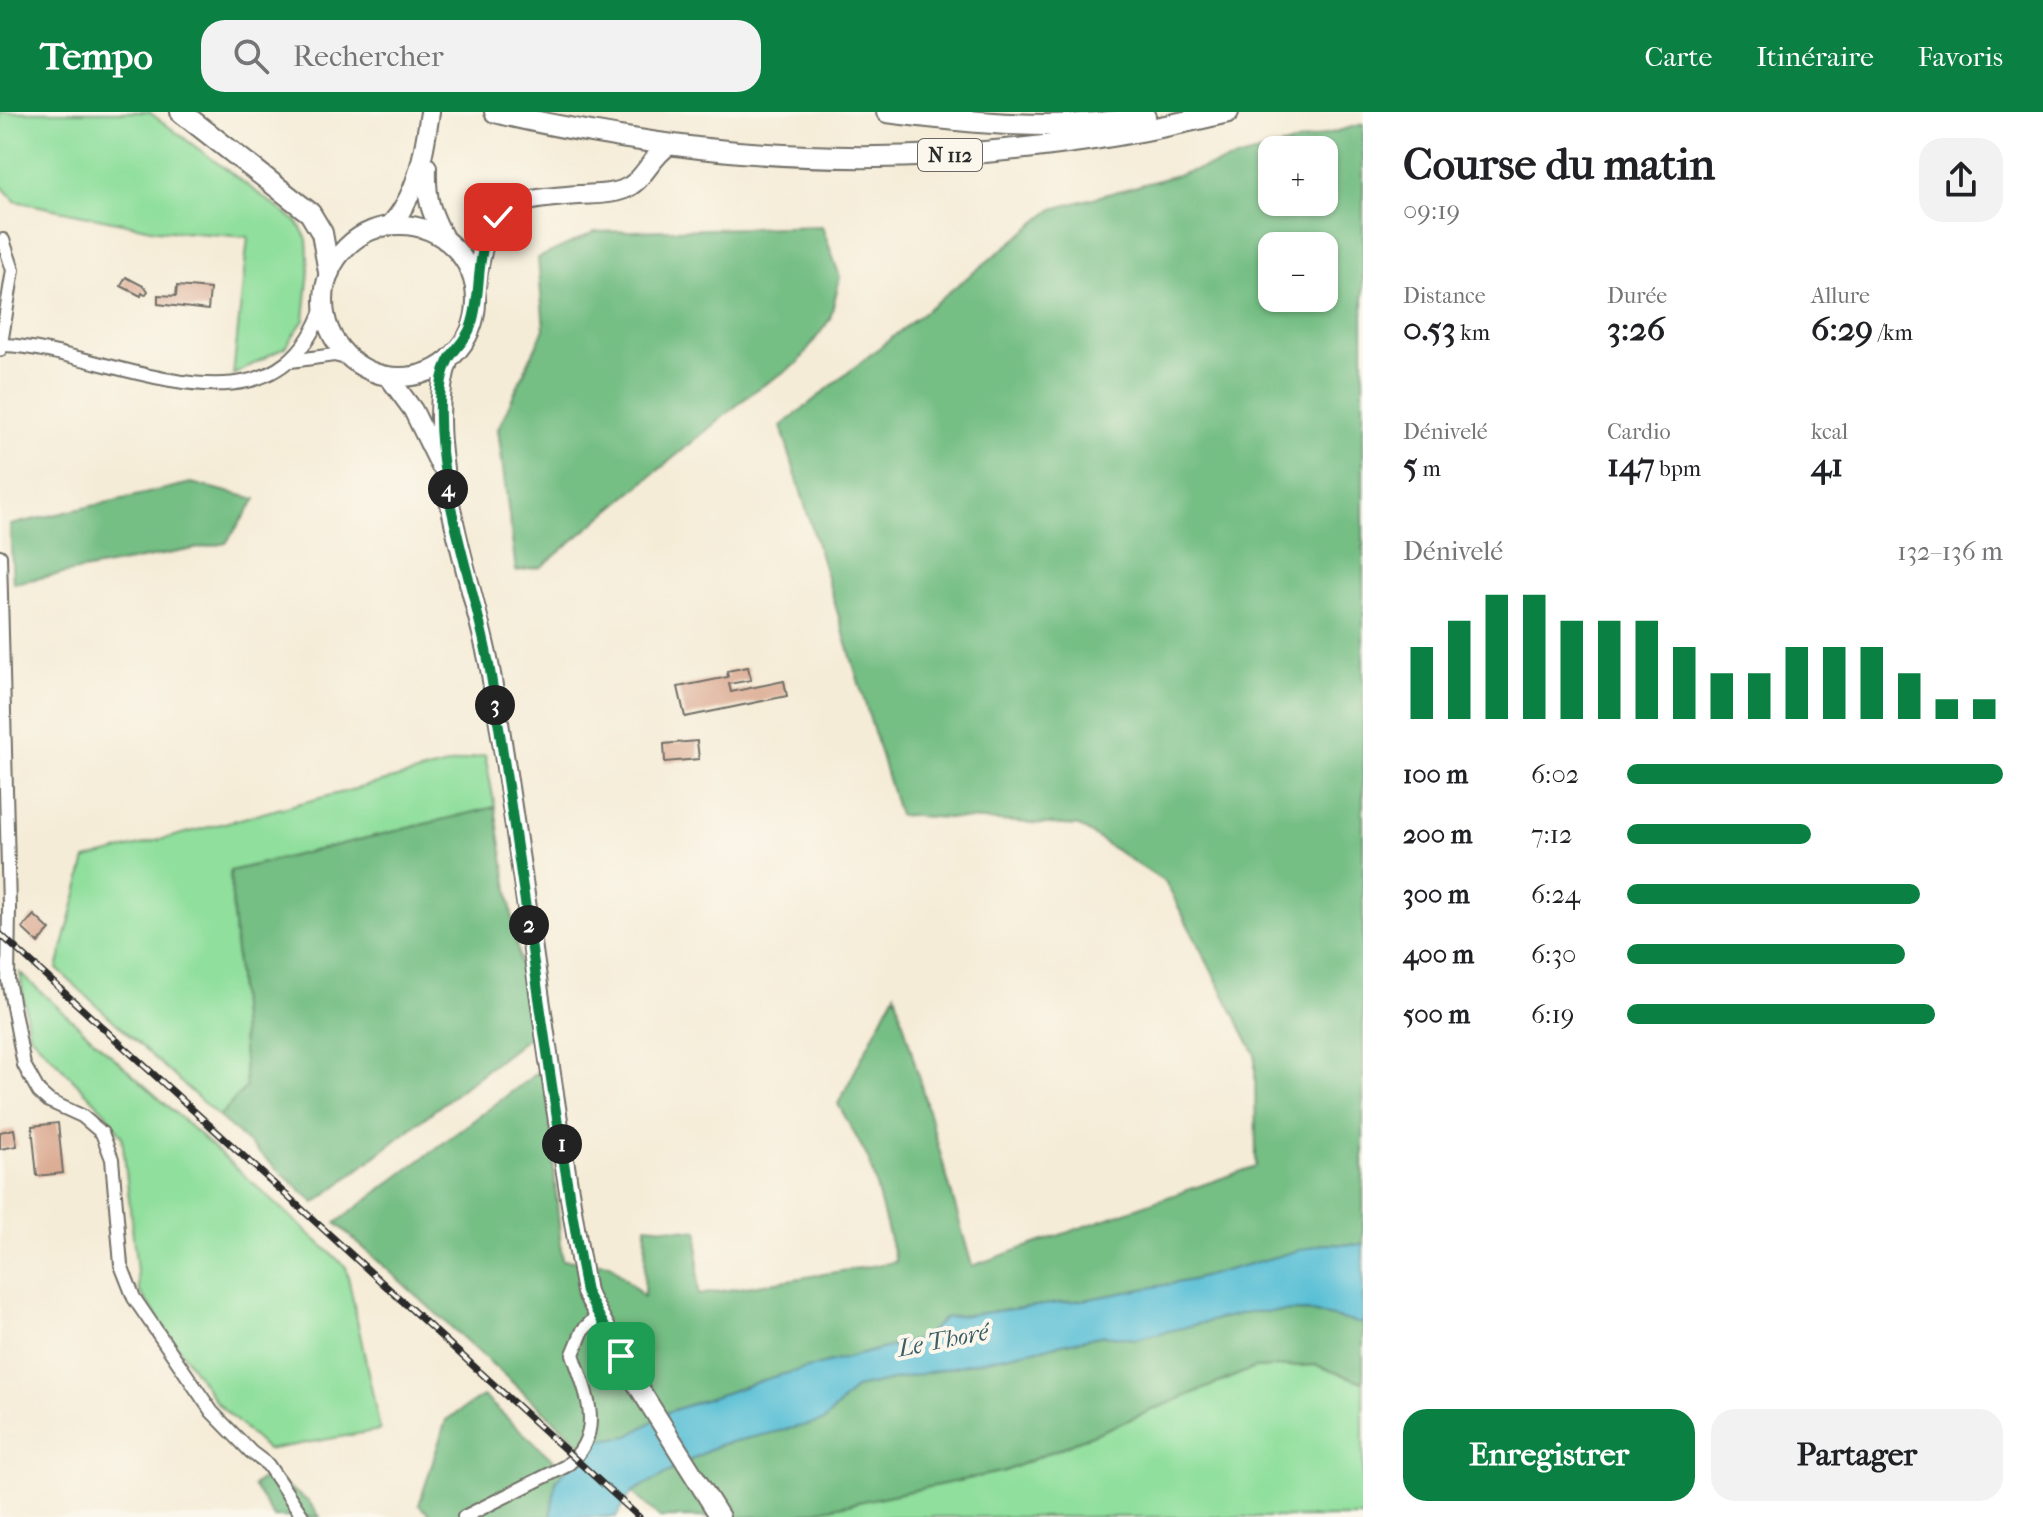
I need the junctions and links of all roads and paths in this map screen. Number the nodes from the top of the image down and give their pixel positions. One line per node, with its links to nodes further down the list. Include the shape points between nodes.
1 (181, 112): 11 (main road, via 310,213 322,233)
2 (495, 112): 7 (main road, N 112)
3 (887, 112): 4 (main road, via 1061,126)
4 (1173, 112)
5 (1228, 112): 7 (main road, N 112, via 1080,142 965,154 827,158)
6 (428, 122): 8 (main road, via 412,195); 10 (main road, via 426,194)
7 (670, 145): 12 (main road, via 621,191 529,200 498,217 485,238)
8 (389, 226): 10 (main road, via 418,228); 11 (main road, via 353,241)
9 (3, 240): 14 (street, via 13,270)
10 (445, 240): 12 (main road, via 460,254)
11 (329, 272): 13 (main road)
12 (476, 293): 16 (main road, via 470,329)
13 (324, 305): 15 (main road, via 336,344); 17 (street, via 310,338)
14 (2, 348): 17 (street, via 31,346 132,372 223,386 265,375)
15 (350, 359): 17 (street, via 334,355); 18 (main road)
16 (449, 359): 18 (main road, via 409,377); 19 (main road, via 440,403)
17 (288, 362)
18 (388, 376): 19 (main road, via 413,410)
19 (444, 475): 21 (main road, via 490,671 577,1245 586,1292)
20 (0, 556): 22 (street, via 8,980 24,1065 49,1101 82,1116 102,1133 112,1159 121,1265 134,1298 212,1412 268,1465)
21 (598, 1315): 23 (street, via 583,1330 573,1354 591,1407 589,1432 579,1455); 24 (main road)
22 (303, 1517)
23 (464, 1517)
24 (720, 1517)

